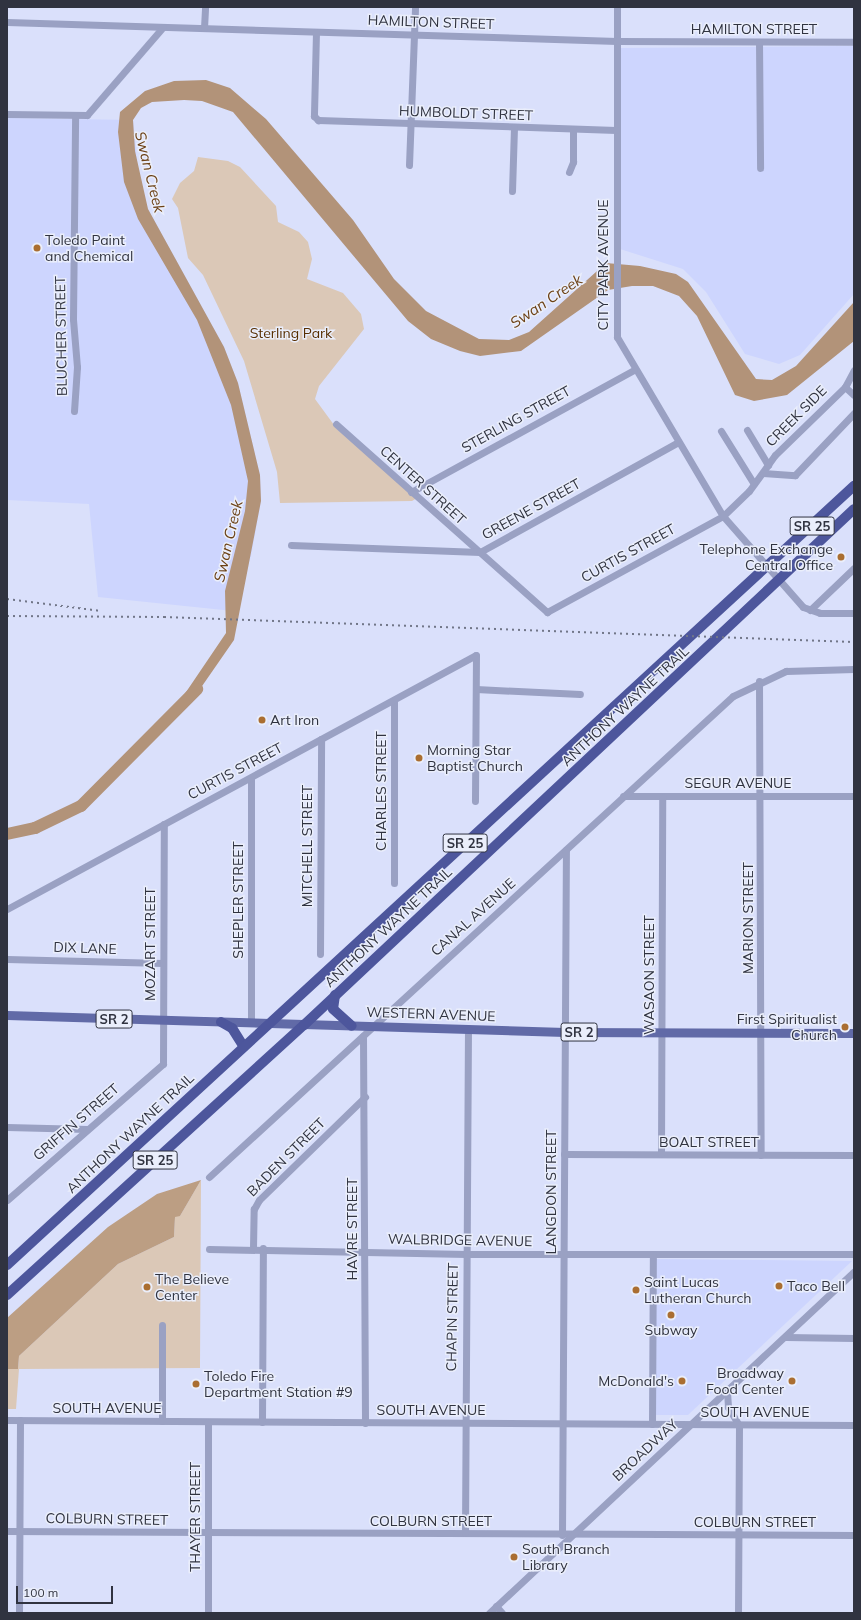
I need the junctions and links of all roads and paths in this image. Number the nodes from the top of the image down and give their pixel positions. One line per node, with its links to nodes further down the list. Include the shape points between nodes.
1 (205, 7): 6 (street)
2 (414, 7): 8 (street)
3 (617, 7): 9 (street, CITY PARK AVENUE)
4 (7, 22): 5 (street, HAMILTON STREET)
5 (163, 27): 6 (street, HAMILTON STREET); 13 (street, via 87,115)
6 (204, 28): 7 (street, HAMILTON STREET)
7 (316, 32): 8 (street, HAMILTON STREET); 14 (street, HUMBOLDT STREET, via 315,119)
8 (414, 35): 9 (street, HAMILTON STREET); 14 (street)
9 (617, 41): 10 (street, HAMILTON STREET); 17 (street, CITY PARK AVENUE)
10 (759, 42): 11 (street, HAMILTON STREET); 19 (street)
11 (854, 42)
12 (7, 114): 13 (street)
13 (75, 116): 26 (street, BLUCHER STREET, via 73,319 77,367)
14 (411, 124): 15 (street, HUMBOLDT STREET); 18 (street)
15 (514, 127): 16 (street, HUMBOLDT STREET); 21 (street)
16 (573, 129): 17 (street, HUMBOLDT STREET); 20 (street, via 573,162)
17 (616, 130): 22 (street, CITY PARK AVENUE, via 617,337)
18 (409, 165)
19 (760, 168)
20 (569, 172)
21 (512, 190)
22 (634, 370): 31 (street, CITY PARK AVENUE); 36 (street, STERLING STREET)
23 (854, 370): 24 (street, CREEK SIDE)
24 (845, 387): 25 (street, CREEK SIDE); 32 (street, CREEK SIDE)
25 (854, 395)
26 (74, 411)
27 (854, 413): 33 (street, via 795,475)
28 (336, 424): 36 (street, CENTER STREET)
29 (747, 430): 32 (street, CREEK SIDE)
30 (721, 431): 34 (street)
31 (677, 443): 38 (street, CITY PARK AVENUE); 40 (street, GREENE STREET)
32 (768, 465): 33 (street, CREEK SIDE)
33 (763, 472): 34 (street, CREEK SIDE)
34 (754, 484): 38 (street, CREEK SIDE)
35 (854, 486): 41 (highway, ANTHONY WAYNE TRAIL / SR 25)
36 (411, 492): 40 (street, CENTER STREET)
37 (854, 509): 43 (highway, ANTHONY WAYNE TRAIL / SR 25)
38 (723, 516): 41 (street, CITY PARK AVENUE); 45 (street, CURTIS STREET)
39 (290, 546): 40 (street, GREENE STREET)
40 (480, 552): 45 (street, CENTER STREET)
41 (769, 567): 43 (street, CITY PARK AVENUE); 71 (highway, ANTHONY WAYNE TRAIL / SR 25)
42 (854, 568): 44 (street)
43 (780, 579): 44 (street, CITY PARK AVENUE); 66 (highway, ANTHONY WAYNE TRAIL / SR 25)
44 (807, 608): 46 (street)
45 (547, 612)
46 (854, 613)
47 (854, 669): 48 (street, CANAL AVENUE, via 786,671)
48 (759, 681): 54 (street, CANAL AVENUE, via 733,696); 55 (street, MARION STREET)
49 (476, 689): 50 (street); 51 (street, CURTIS STREET, via 476,655); 58 (street)
50 (580, 694)
51 (394, 700): 52 (street, CURTIS STREET); 61 (street, CHARLES STREET)
52 (321, 739): 53 (street, CURTIS STREET); 63 (street, MITCHELL STREET)
53 (251, 778): 59 (street, CURTIS STREET); 70 (street, SHEPLER STREET)
54 (623, 796): 57 (street, SEGUR AVENUE); 60 (street, CANAL AVENUE)
55 (760, 796): 56 (street, SEGUR AVENUE); 57 (street, SEGUR AVENUE); 79 (street, MARION STREET)
56 (854, 796)
57 (662, 797): 78 (street, WASAON STREET)
58 (475, 801)
59 (164, 824): 62 (street, CURTIS STREET); 65 (street, MOZART STREET)
60 (566, 850): 74 (street, CANAL AVENUE); 76 (street, LANGDON STREET)
61 (394, 883)
62 (7, 909)
63 (320, 954)
64 (7, 959): 65 (street, DIX LANE)
65 (163, 963): 68 (street, MOZART STREET)
66 (335, 995): 72 (highway, ANTHONY WAYNE TRAIL / SR 25); 73 (highway, via 334,1010)
67 (7, 1015): 68 (main road, WESTERN AVENUE / SR 2)
68 (163, 1020): 69 (main road, WESTERN AVENUE / SR 2); 82 (street, MOZART STREET)
69 (221, 1022): 70 (main road, WESTERN AVENUE / SR 2); 81 (highway, via 232,1028)
70 (251, 1023): 71 (main road, WESTERN AVENUE / SR 2)
71 (270, 1023): 72 (main road, WESTERN AVENUE / SR 2); 81 (highway, ANTHONY WAYNE TRAIL / SR 25)
72 (304, 1024): 73 (main road, WESTERN AVENUE / SR 2); 102 (highway, ANTHONY WAYNE TRAIL / SR 25)
73 (352, 1026): 74 (main road, WESTERN AVENUE / SR 2)
74 (373, 1027): 75 (main road, WESTERN AVENUE / SR 2); 80 (street, CANAL AVENUE)
75 (468, 1030): 76 (main road, WESTERN AVENUE / SR 2); 96 (street, CHAPIN STREET)
76 (565, 1032): 78 (main road, WESTERN AVENUE / SR 2); 86 (street, LANGDON STREET)
77 (854, 1033): 79 (main road, WESTERN AVENUE / SR 2)
78 (662, 1034): 79 (main road, WESTERN AVENUE / SR 2); 87 (street, WASAON STREET)
79 (762, 1034): 88 (street, MARION STREET)
80 (363, 1036): 83 (street, HAVRE STREET); 90 (street, CANAL AVENUE)
81 (244, 1047): 100 (highway, ANTHONY WAYNE TRAIL / SR 25)
82 (163, 1064): 85 (street, GRIFFIN STREET)
83 (365, 1097): 92 (street, BADEN STREET, via 259,1200 254,1209); 95 (street, HAVRE STREET)
84 (7, 1127): 85 (street)
85 (88, 1129): 91 (street, GRIFFIN STREET)
86 (564, 1154): 87 (street, BOALT STREET); 99 (street, LANGDON STREET)
87 (661, 1154): 88 (street, BOALT STREET)
88 (761, 1155): 89 (street, BOALT STREET)
89 (854, 1156)
90 (209, 1177)
91 (7, 1200)
92 (253, 1248): 93 (street, WALBRIDGE AVENUE); 94 (street, WALBRIDGE AVENUE)
93 (263, 1248): 95 (street, WALBRIDGE AVENUE); 111 (street)
94 (209, 1249)
95 (365, 1251): 96 (street, WALBRIDGE AVENUE); 112 (street, HAVRE STREET)
96 (466, 1254): 99 (street, WALBRIDGE AVENUE); 113 (street, CHAPIN STREET)
97 (653, 1254): 98 (street, WALBRIDGE AVENUE); 99 (street, WALBRIDGE AVENUE); 115 (street)
98 (854, 1254)
99 (564, 1255): 114 (street, LANGDON STREET)
100 (7, 1265)
101 (854, 1272): 104 (street, BROADWAY)
102 (7, 1295)
103 (162, 1325): 109 (street)
104 (786, 1337): 105 (street); 106 (street, BROADWAY)
105 (854, 1338)
106 (726, 1392): 116 (street, BROADWAY); 117 (street, via 728,1407)
107 (7, 1420): 108 (street, SOUTH AVENUE)
108 (20, 1420): 109 (street, SOUTH AVENUE); 120 (street)
109 (162, 1421): 110 (street, SOUTH AVENUE)
110 (208, 1422): 111 (street, SOUTH AVENUE); 122 (street, THAYER STREET)
111 (262, 1422): 112 (street, SOUTH AVENUE)
112 (365, 1423): 113 (street, SOUTH AVENUE)
113 (464, 1423): 114 (street, SOUTH AVENUE); 121 (street, CHAPIN STREET)
114 (563, 1424): 115 (street, SOUTH AVENUE); 124 (street, LANGDON STREET)
115 (652, 1424): 116 (street, SOUTH AVENUE)
116 (691, 1424): 117 (street, SOUTH AVENUE); 125 (street, BROADWAY)
117 (739, 1425): 118 (street, SOUTH AVENUE); 123 (street)
118 (854, 1425)
119 (7, 1531): 120 (street, COLBURN STREET)
120 (19, 1531): 122 (street, COLBURN STREET); 128 (street)
121 (465, 1533): 122 (street, COLBURN STREET); 124 (street, COLBURN STREET)
122 (208, 1534): 129 (street, THAYER STREET)
123 (738, 1534): 125 (street, COLBURN STREET); 126 (street, COLBURN STREET); 132 (street)
124 (562, 1535): 125 (street, COLBURN STREET)
125 (573, 1535): 127 (street, BROADWAY)
126 (854, 1535)
127 (496, 1606): 130 (street, BROADWAY); 131 (street)
128 (19, 1613)
129 (208, 1613)
130 (489, 1613)
131 (502, 1613)
132 (738, 1613)

